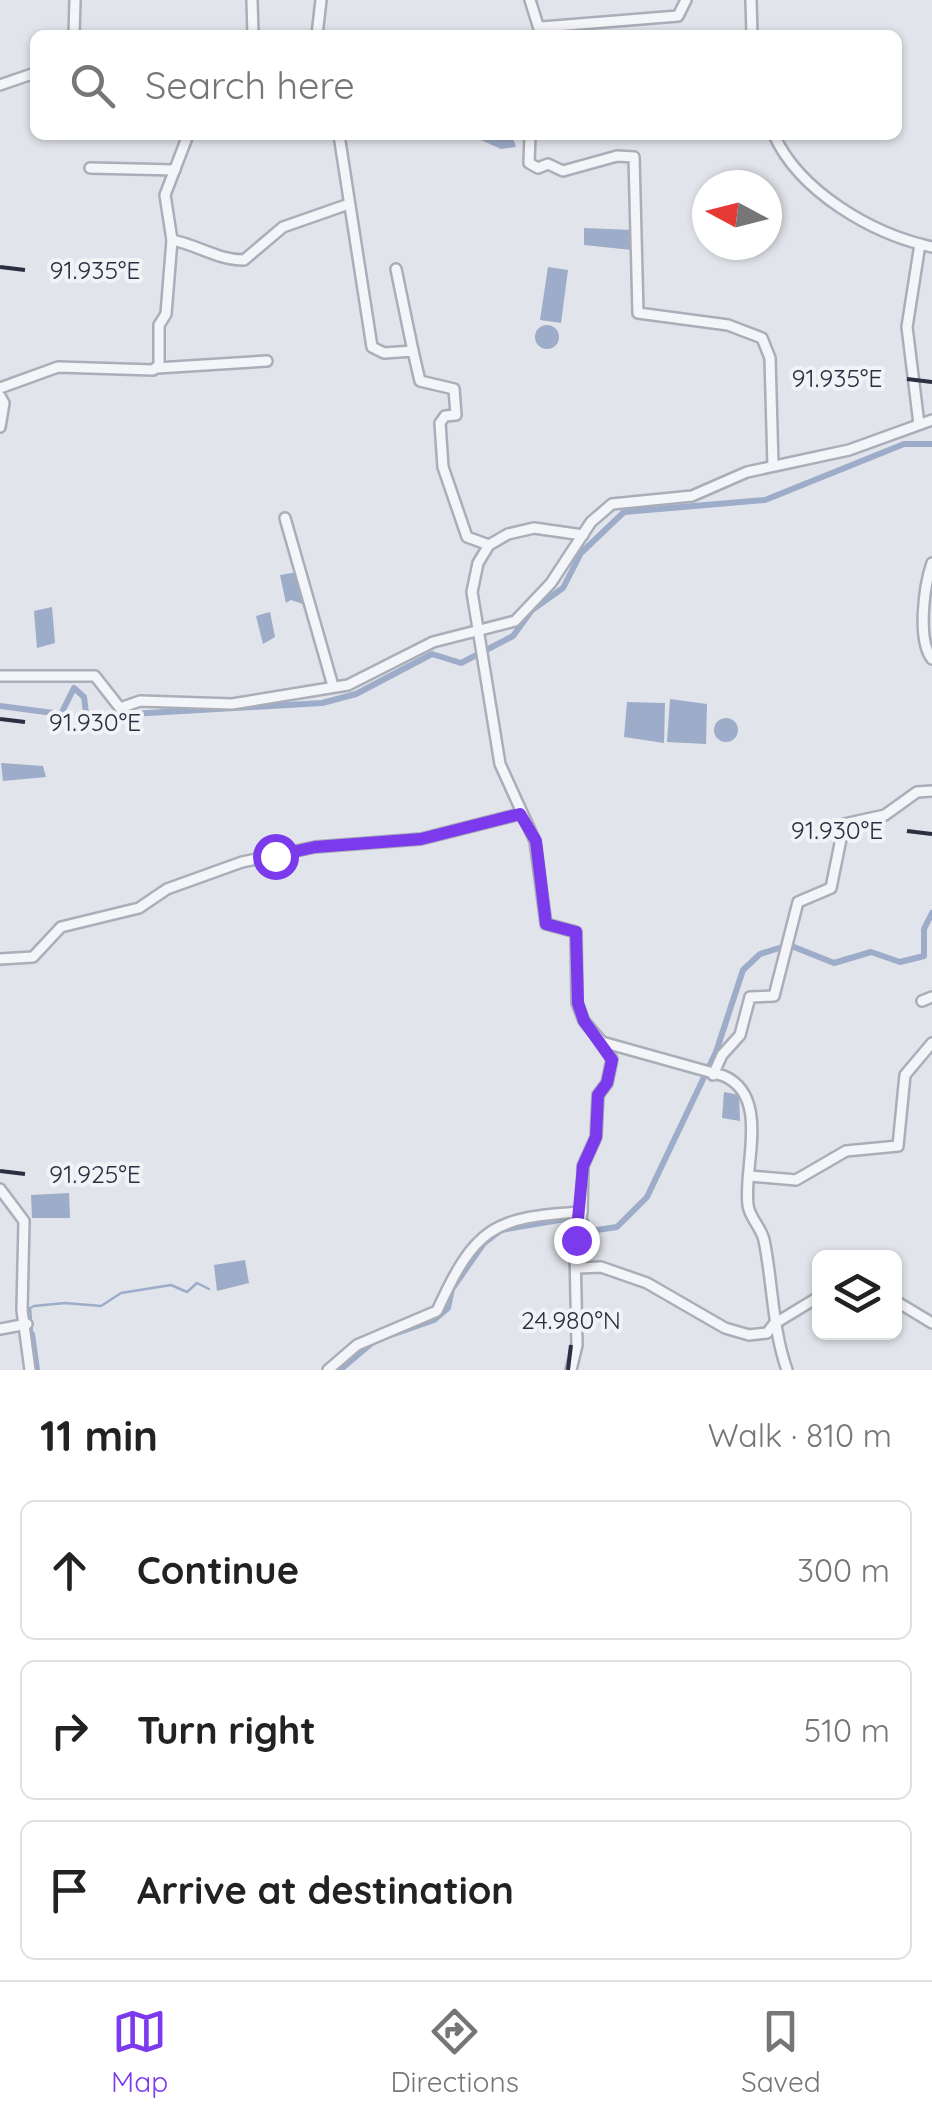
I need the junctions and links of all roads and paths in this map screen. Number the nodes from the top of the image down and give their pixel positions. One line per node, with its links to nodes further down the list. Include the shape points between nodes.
1 (75, 0): 7 (street)
2 (252, 0): 8 (street)
3 (321, 0): 9 (street)
4 (530, 0): 10 (street)
5 (686, 0): 11 (street, via 678,16)
6 (752, 0): 12 (street)
7 (74, 30)
8 (253, 30)
9 (318, 30)
10 (541, 30)
11 (550, 30)
12 (752, 30)
13 (30, 75): 14 (street)
14 (0, 85)
15 (186, 140): 20 (street)
16 (340, 140): 21 (street)
17 (530, 140): 34 (street, via 529,163 538,168 548,164 563,172 616,156 634,158 638,312 728,325 762,338 770,358)
18 (776, 140): 23 (street, via 802,176 851,214)
19 (90, 168): 20 (street)
20 (175, 170): 22 (street, via 166,195)
21 (346, 205): 22 (street, via 283,227 244,260); 26 (street, via 372,347)
22 (172, 240): 28 (street)
23 (920, 244): 24 (street); 32 (street, via 907,327)
24 (932, 247)
25 (396, 269): 26 (street)
26 (414, 351): 37 (street, via 420,381 454,389 456,415 440,423 443,467 467,537)
27 (267, 361): 28 (street)
28 (157, 368): 29 (street, via 58,367)
29 (0, 388)
30 (0, 396): 33 (street)
31 (932, 420): 32 (street)
32 (919, 424): 34 (street, via 849,450)
33 (0, 427)
34 (774, 466): 36 (street, via 692,496 612,504)
35 (285, 518): 42 (street)
36 (582, 535): 37 (street, via 534,528); 39 (street, via 552,583 516,621)
37 (489, 545): 39 (street, via 474,578)
38 (932, 564): 40 (street, via 924,647)
39 (478, 633): 42 (street, via 433,642 363,679); 44 (street, via 500,764)
40 (932, 659)
41 (0, 676): 42 (street, via 95,676 120,708 140,700 232,704)
42 (333, 686)
43 (932, 791): 48 (street, via 917,792 885,815 844,824 831,888 798,902 774,996 750,997 740,1035)
44 (520, 814): 45 (street, via 421,839 315,847 242,862 167,888 139,908 60,926 33,957); 46 (street, via 536,841 546,924 576,932 578,1003)
45 (0, 959)
46 (602, 1042): 48 (street); 51 (street, via 612,1060 583,1166)
47 (932, 1043): 49 (street, via 905,1075 898,1146 846,1151 796,1180)
48 (713, 1074): 49 (street, via 738,1082 743,1094 753,1148)
49 (750, 1176): 57 (street, via 748,1208 762,1233)
50 (0, 1189): 56 (street, via 24,1221)
51 (582, 1212): 52 (street, via 574,1251); 60 (street, via 498,1223 454,1271 437,1311 356,1345)
52 (578, 1268): 57 (street, via 600,1267 646,1284 749,1335 767,1333); 61 (street)
53 (812, 1301): 57 (street)
54 (902, 1305): 55 (street)
55 (932, 1323)
56 (27, 1324): 58 (street); 59 (street)
57 (774, 1324): 62 (street)
58 (0, 1329)
59 (30, 1370)
60 (328, 1370)
61 (572, 1370)
62 (787, 1370)

